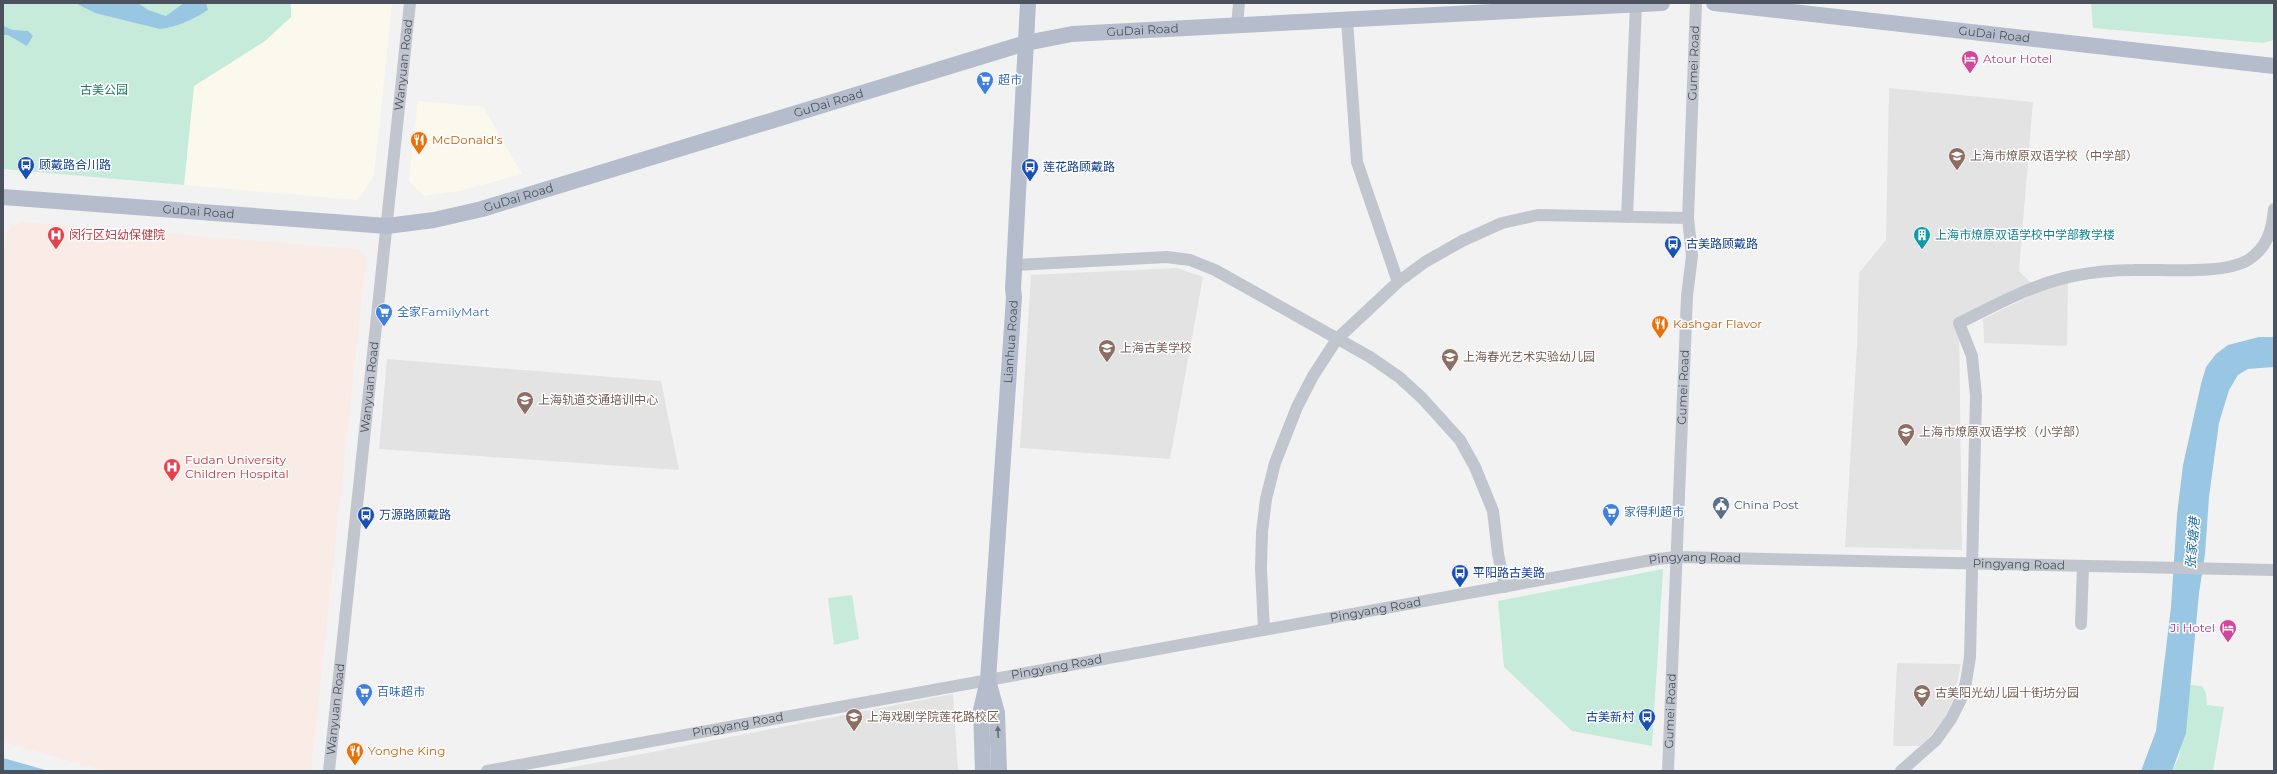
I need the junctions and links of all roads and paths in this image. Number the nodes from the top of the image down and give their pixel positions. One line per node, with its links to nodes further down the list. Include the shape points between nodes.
1 (410, 3): 16 (street, Wanyuan Road)
2 (1028, 3): 10 (main road, Lianhua Road)
3 (1239, 3): 9 (street)
4 (1662, 3): 7 (main road, GuDai Road)
5 (1696, 3): 15 (street, Gumei Road)
6 (1714, 3): 11 (main road, GuDai Road)
7 (1636, 4): 8 (main road, GuDai Road); 14 (street)
8 (1347, 20): 9 (main road, GuDai Road); 18 (street, via 1357,162)
9 (1237, 26): 10 (main road, GuDai Road, via 1072,34)
10 (1026, 43): 16 (main road, GuDai Road, via 482,209 434,220); 17 (main road, Lianhua Road)
11 (2274, 66)
12 (3, 197): 16 (main road, GuDai Road)
13 (2274, 209): 21 (street, via 2268,241 2246,261 2230,266 2187,271 2114,271 2067,278 2035,287 1959,323 1972,356 1976,396)
14 (1627, 216): 15 (street); 18 (street, via 1538,215 1502,223 1462,241 1425,262)
15 (1688, 218): 20 (street, Gumei Road, via 1692,256 1687,304)
16 (387, 226): 28 (street, Wanyuan Road)
17 (1015, 265): 19 (street, via 1168,257 1190,260 1215,270); 27 (main road, Lianhua Road)
18 (1398, 282): 19 (street)
19 (1337, 339): 24 (street, via 1399,377 1460,440 1494,510 1498,554); 26 (street, via 1297,407 1275,463 1266,499 1262,532)
20 (1676, 557): 21 (street, Pingyang Road); 24 (street, Pingyang Road); 32 (street, Gumei Road)
21 (1972, 564): 22 (street, Pingyang Road); 33 (street, via 1970,657 1961,699 1936,740)
22 (2082, 566): 23 (street, Pingyang Road); 25 (street)
23 (2274, 570)
24 (1505, 587): 26 (street, Pingyang Road)
25 (2081, 624)
26 (1264, 630): 27 (street, Pingyang Road)
27 (988, 680): 29 (street, Pingyang Road, via 837,705); 30 (main road, Lianhua Road, via 981,710); 31 (main road, Lianhua Road, one-way to 27, via 997,713)
28 (329, 771)
29 (487, 771)
30 (983, 771)
31 (1000, 771)
32 (1668, 771)
33 (1901, 771)

